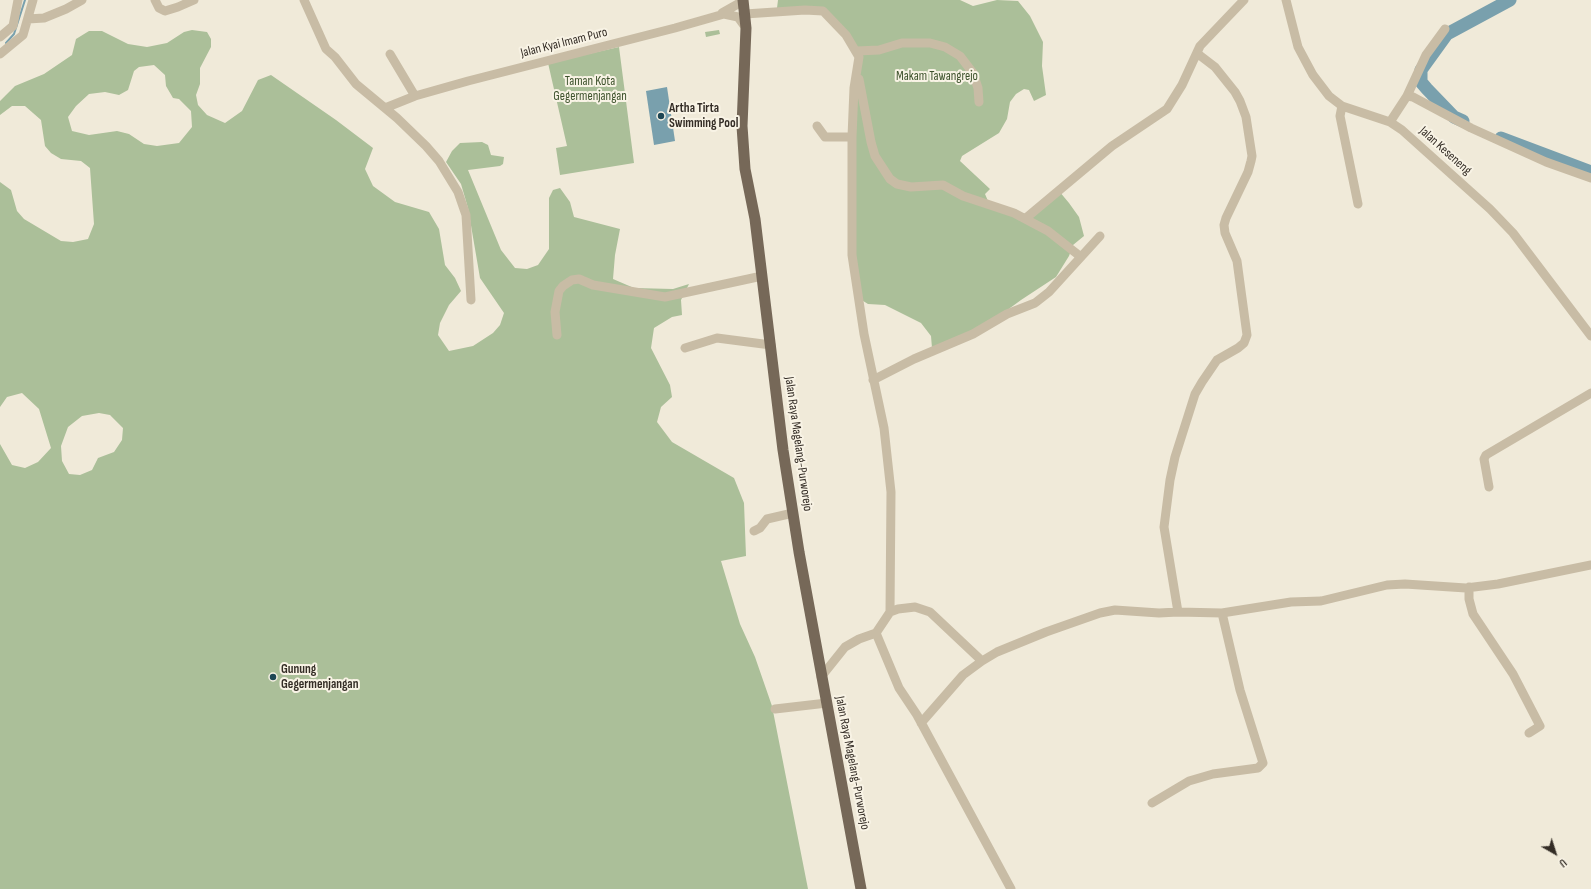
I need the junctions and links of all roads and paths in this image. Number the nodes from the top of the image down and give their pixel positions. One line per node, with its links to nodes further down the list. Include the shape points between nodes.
1 (18, 0): 15 (street, via 13,26)
2 (33, 0): 12 (street)
3 (82, 0): 12 (street, via 44,18)
4 (155, 0): 5 (street, via 159,8 165,11)
5 (194, 0)
6 (304, 0): 25 (street, via 326,49 356,84)
7 (1244, 0): 19 (street, via 1200,46)
8 (1286, 0): 24 (street, Jalan Keseneng, via 1298,47 1308,66 1329,96)
9 (743, 1): 10 (main road, Jalan Raya Magelang-Purworejo); 11 (street)
10 (745, 14): 13 (main road, Jalan Raya Magelang-Purworejo); 16 (street, via 823,11)
11 (717, 16): 13 (street, Jalan Kyai Imam Puro, via 734,15 742,20); 21 (street, Jalan Kyai Imam Puro)
12 (28, 19): 17 (street, via 22,35)
13 (746, 28): 34 (main road, Jalan Raya Magelang-Purworejo, via 743,152)
14 (1445, 29): 22 (street, via 1426,55)
15 (0, 37)
16 (857, 51): 20 (street, via 860,60); 23 (street, via 879,50 902,44 930,43 945,47 960,56 973,73)
17 (0, 54)
18 (390, 54): 21 (street)
19 (1198, 54): 31 (street, via 1167,109 1112,146); 48 (street, via 1215,68 1235,92 1248,128 1252,161 1224,225 1237,261 1247,335 1238,348 1217,360 1202,382 1193,401 1175,457 1164,527)
20 (858, 73): 28 (street, via 854,88); 31 (street, via 875,156 890,179 897,184 911,187 943,185 964,196)
21 (414, 96): 25 (street, Jalan Kyai Imam Puro)
22 (1407, 96): 26 (street); 29 (street, via 1546,162)
23 (979, 102)
24 (1342, 106): 26 (street, Jalan Keseneng); 30 (street, via 1340,116)
25 (385, 108): 35 (street, via 426,146 439,161 458,192 466,215)
26 (1390, 122): 37 (street, Jalan Keseneng, via 1416,142 1503,222)
27 (817, 126): 28 (street, via 825,137)
28 (852, 137): 40 (street, via 853,262)
29 (1591, 178)
30 (1358, 204)
31 (1026, 218): 33 (street, via 1048,231)
32 (1100, 236): 33 (street)
33 (1081, 257): 40 (street, via 1049,292 1035,303 1007,314 973,334)
34 (762, 276): 36 (street, via 665,297 593,285 579,279 572,280 559,291 555,312); 38 (main road, Jalan Raya Magelang-Purworejo)
35 (471, 300)
36 (557, 335)
37 (1591, 336)
38 (771, 345): 39 (street, via 717,338); 43 (main road, Jalan Raya Magelang-Purworejo)
39 (684, 348)
40 (874, 380): 47 (street, via 884,428 890,478)
41 (1591, 393): 42 (street, via 1486,455 1484,459)
42 (1489, 487)
43 (793, 513): 44 (street, via 767,519); 52 (main road, Jalan Raya Magelang-Purworejo)
44 (754, 531)
45 (1591, 565): 46 (street, via 1498,584)
46 (1470, 587): 49 (street, via 1387,585 1320,601 1292,602); 56 (street, via 1470,608 1473,614 1513,674 1540,726)
47 (890, 612): 50 (street); 51 (street, via 915,607 930,612)
48 (1178, 612): 49 (street); 51 (street, via 1100,612 997,652)
49 (1222, 613): 57 (street, via 1240,690 1263,763 1258,768 1213,774 1190,781)
50 (876, 633): 52 (street, via 859,639 845,648); 55 (street, via 899,688)
51 (982, 661): 55 (street, via 963,675)
52 (821, 677): 53 (main road, Jalan Raya Magelang-Purworejo)
53 (827, 703): 54 (street); 58 (main road, Jalan Raya Magelang-Purworejo)
54 (775, 709)
55 (921, 723): 59 (street)
56 (1529, 733)
57 (1152, 803)
58 (861, 889)
59 (1011, 889)

